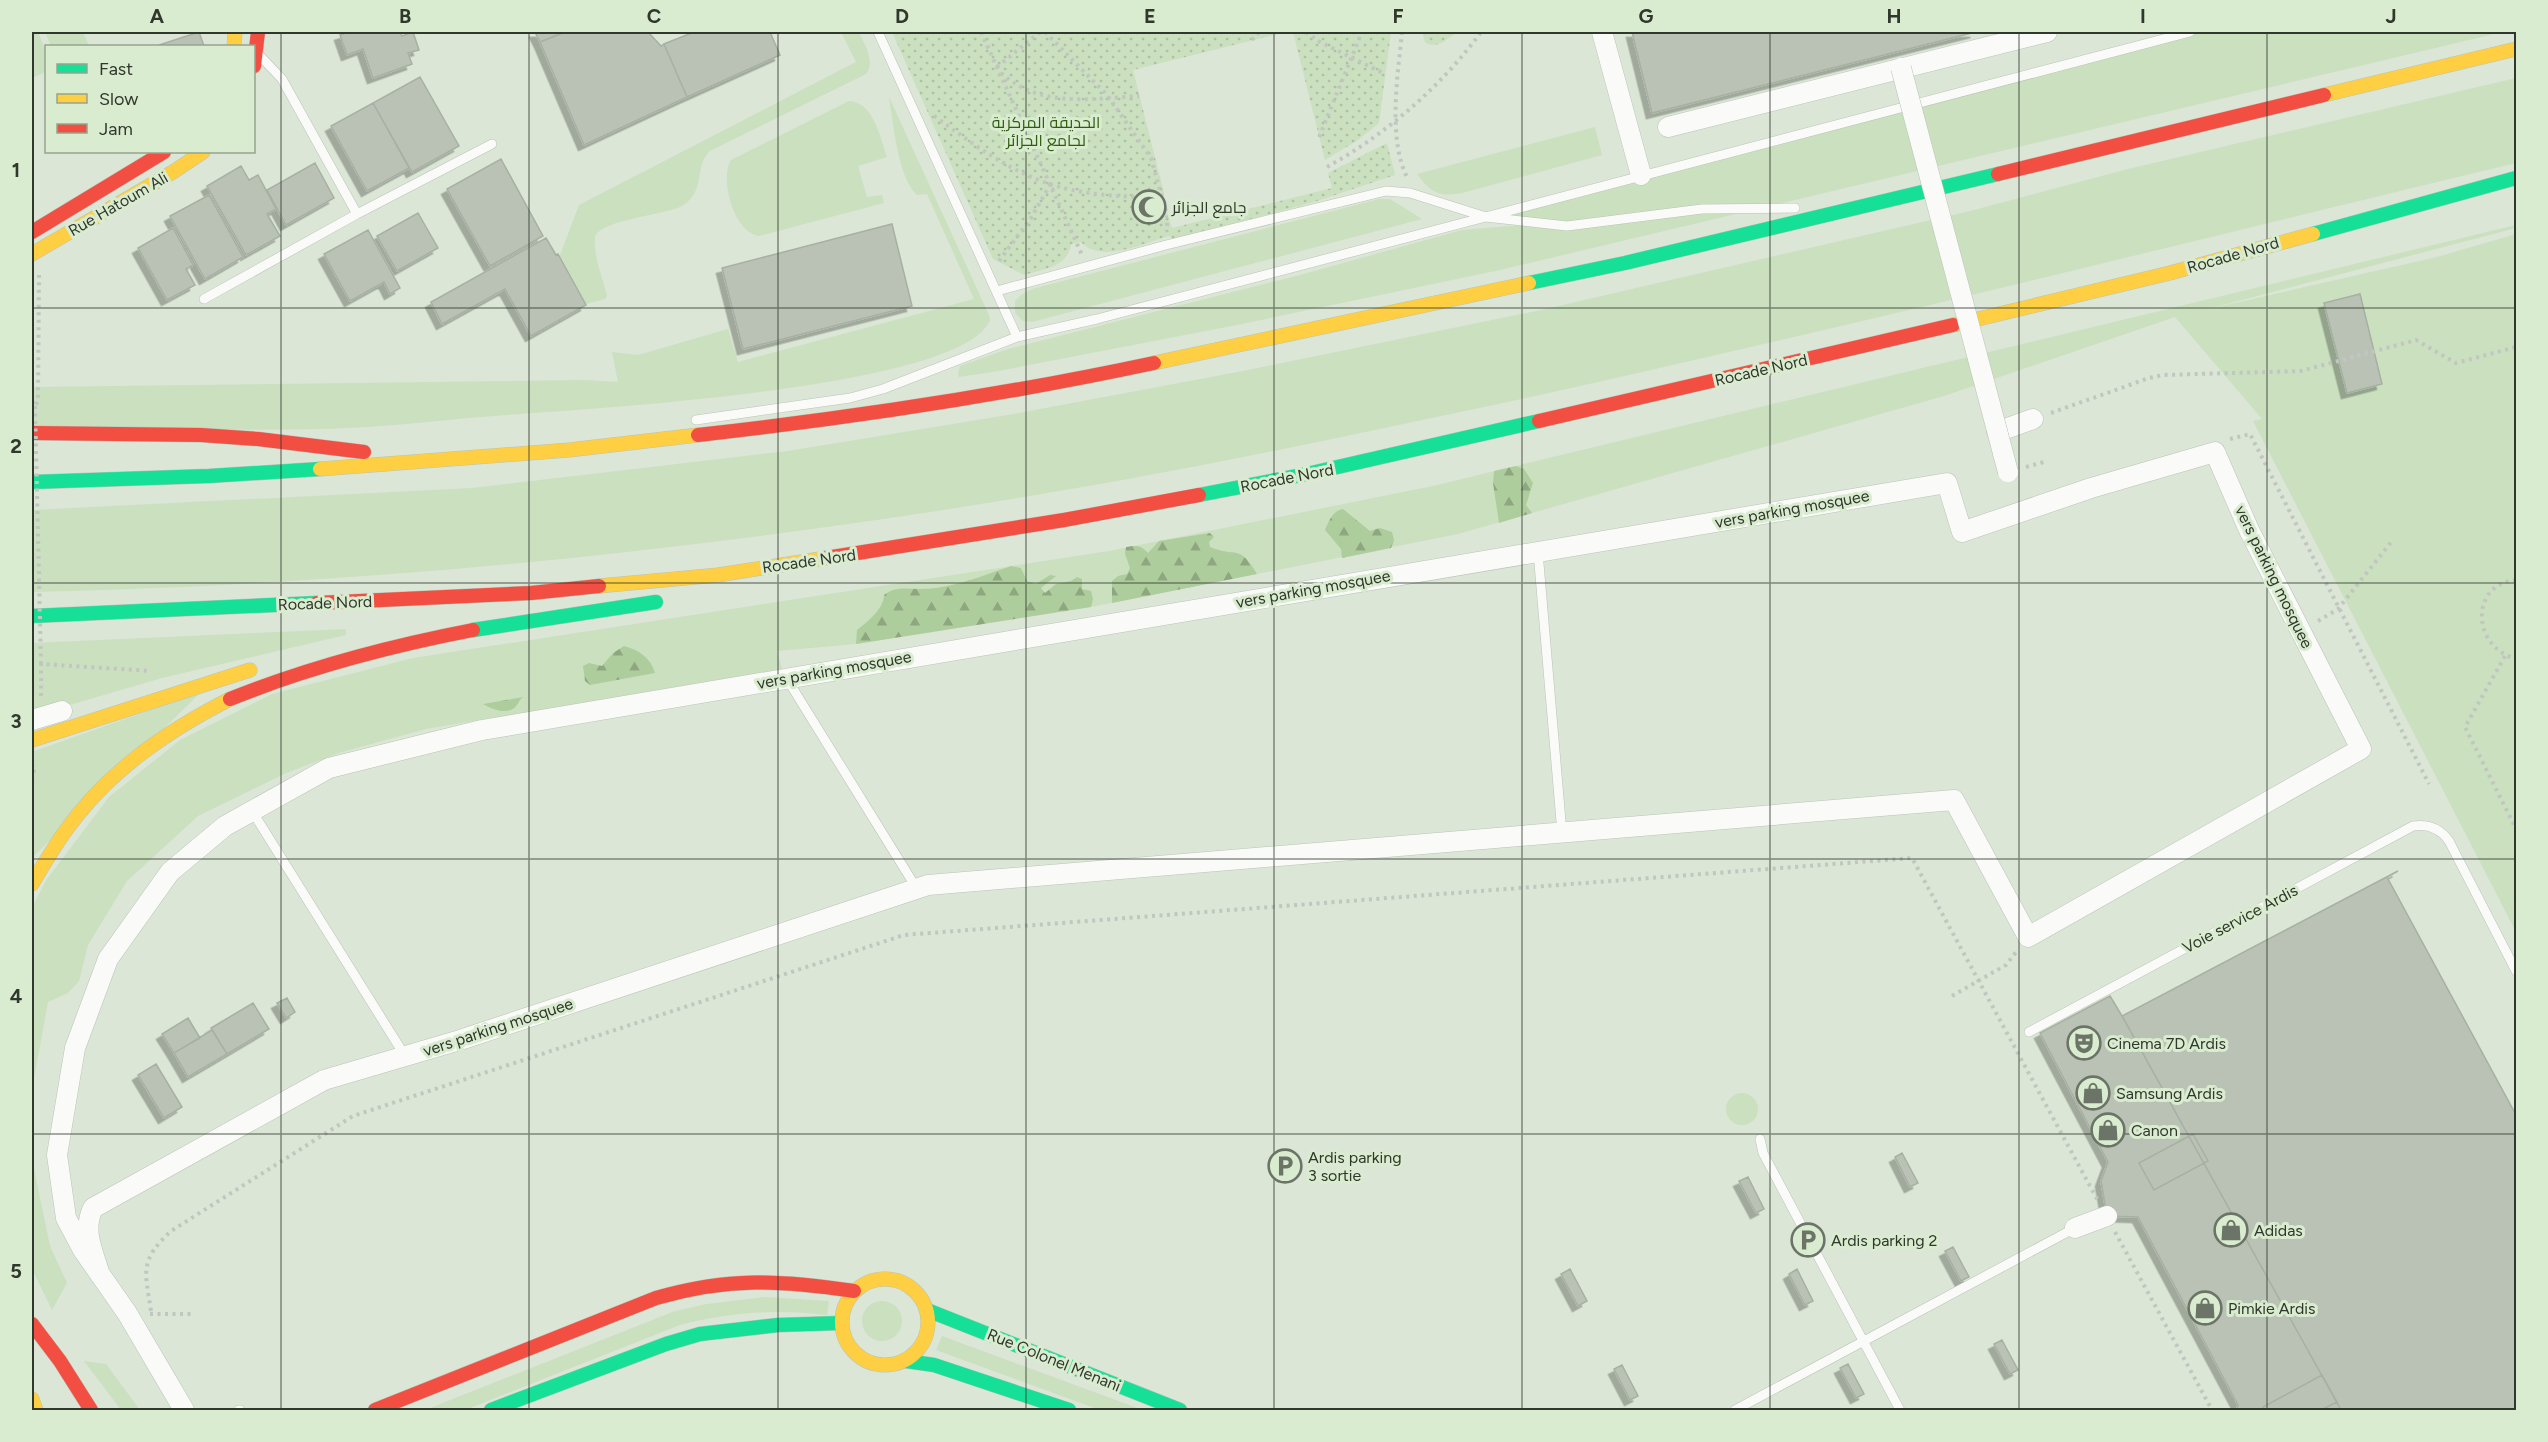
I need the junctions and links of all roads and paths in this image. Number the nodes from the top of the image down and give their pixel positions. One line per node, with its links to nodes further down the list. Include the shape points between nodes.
1 (258, 32): 17 (main road)
2 (878, 32): 24 (lane)
3 (981, 32): 21 (path)
4 (1040, 32): 21 (path)
5 (1045, 32): 25 (path)
6 (1259, 32): 14 (path)
7 (1306, 32): 18 (path)
8 (1362, 32): 18 (path)
9 (1402, 32): 26 (path)
10 (1481, 32): 26 (path)
11 (1602, 32): 33 (street)
12 (2047, 32): 20 (street)
13 (2190, 32): 33 (lane)
14 (1252, 40)
15 (2494, 43): 19 (lane)
16 (2517, 49): 19 (main road)
17 (255, 59): 40 (lane, via 282,80)
18 (1352, 59): 22 (path); 28 (path)
19 (2478, 59): 39 (main road)
20 (1901, 68): 27 (street); 56 (street, bridge)
21 (997, 69): 25 (path, via 1022,88 1043,96); 35 (path)
22 (1385, 74)
23 (1139, 96): 25 (path)
24 (909, 98): 35 (path, via 991,156); 47 (lane)
25 (1109, 98): 37 (path, via 1152,158)
26 (1397, 121): 32 (path); 36 (path, via 1402,164)
27 (1668, 127)
28 (1319, 137)
29 (492, 144): 40 (lane)
30 (162, 153): 42 (main road, Rue Hatoum Ali)
31 (202, 153): 44 (main road, Rue Hatoum Ali)
32 (1327, 167)
33 (1641, 175): 41 (lane)
34 (2517, 178): 48 (main road, Rocade Nord)
35 (1050, 184): 37 (path, via 1098,195); 46 (path); 47 (path, via 1025,227)
36 (1410, 184): 38 (lane)
37 (1161, 197): 43 (path, via 1168,219)
38 (1421, 198): 41 (lane); 43 (lane, via 1403,191 1386,191)
39 (1876, 204): 41 (lane, via 1702,209 1567,226); 58 (main road, via 1480,295 1122,369 826,421)
40 (357, 214): 50 (lane)
41 (1486, 217): 51 (lane)
42 (32, 232)
43 (1166, 245): 46 (lane)
44 (35, 252): 75 (path, bridge)
45 (2287, 256): 48 (main road)
46 (1088, 266): 49 (lane)
47 (990, 274): 49 (lane)
48 (2140, 280): 61 (main road, Rocade Nord)
49 (997, 291): 51 (lane)
50 (204, 299)
51 (1017, 337): 54 (lane, via 850,398)
52 (2517, 347): 53 (path, via 2456,363 2416,340 2301,371 2163,375)
53 (2033, 419): 56 (street)
54 (690, 422)
55 (668, 426): 58 (lane)
56 (1997, 432): 60 (street, bridge)
57 (32, 433): 59 (main road, via 246,438 324,446)
58 (623, 445): 59 (main road)
59 (422, 463): 62 (main road)
60 (2008, 472)
61 (1307, 474): 63 (main road, via 1259,492); 69 (main road, Rocade Nord, via 1029,526 718,575 531,592)
62 (32, 482)
63 (1165, 516)
64 (2392, 541): 68 (path)
65 (1538, 552): 70 (street, vers parking mosquee, via 1947,483 1962,532 2091,488 2215,452 2249,530); 78 (street, vers parking mosquee); 86 (lane)
66 (2517, 580): 73 (path, via 2498,586 2483,609 2481,623 2486,636 2493,648)
67 (665, 600): 71 (main road)
68 (2338, 609): 70 (path); 83 (path)
69 (32, 616)
70 (2301, 631): 89 (street, vers parking mosquee, via 2361,749)
71 (443, 635): 72 (main road); 87 (main road, via 299,671 228,698 186,720 112,776 58,841)
72 (324, 652)
73 (2505, 656): 74 (path); 85 (path, via 2465,727)
74 (2517, 659)
75 (41, 664): 77 (path); 79 (path)
76 (269, 664): 82 (main road)
77 (155, 671)
78 (787, 678): 84 (street, vers parking mosquee, via 482,730 329,768); 88 (lane)
79 (41, 702)
80 (62, 711): 81 (street)
81 (32, 720)
82 (32, 740)
83 (2429, 784)
84 (252, 811): 94 (lane); 98 (street, vers parking mosquee, via 225,826 170,872 108,959 75,1048 57,1155 66,1218)
85 (2517, 830)
86 (1562, 833): 88 (street, vers parking mosquee, via 928,885); 89 (street, vers parking mosquee, via 1954,800)
87 (32, 884)
88 (917, 889): 94 (street, vers parking mosquee)
89 (2028, 937): 91 (path, via 2006,964)
90 (2517, 971): 93 (lane, Voie service Ardis, via 2445,835 2432,826 2413,826)
91 (1979, 981): 92 (path); 96 (path); 102 (path, via 1912,858 904,935 353,1116 171,1231 153,1248 144,1270)
92 (1952, 996)
93 (2029, 1032)
94 (405, 1056): 98 (street, vers parking mosquee, via 324,1080 93,1208 87,1220 88,1232)
95 (1760, 1139): 106 (lane, via 1763,1154)
96 (2106, 1216): 97 (street); 118 (path)
97 (2075, 1228): 106 (lane)
98 (100, 1275): 101 (street, vers parking mosquee)
99 (855, 1291): 100 (main road, via 867,1282 884,1278 901,1281 921,1297); 105 (main road, via 845,1304); 112 (main road, via 759,1280 688,1287)
100 (927, 1310): 107 (main road, via 929,1325 924,1341); 115 (main road, Rue Colonel Menani)
101 (127, 1313): 102 (path); 111 (street, vers parking mosquee)
102 (152, 1314): 103 (path)
103 (191, 1314)
104 (34, 1318): 110 (main road)
105 (841, 1323): 107 (main road, via 852,1352 866,1362 891,1365); 113 (main road, via 700,1334)
106 (1863, 1342): 116 (lane); 117 (lane)
107 (906, 1361): 114 (main road, via 934,1365)
108 (32, 1399): 109 (main road)
109 (36, 1410)
110 (91, 1410)
111 (184, 1410)
112 (375, 1410)
113 (491, 1410)
114 (1068, 1410)
115 (1180, 1410)
116 (1735, 1410)
117 (1900, 1410)
118 (2212, 1410)

